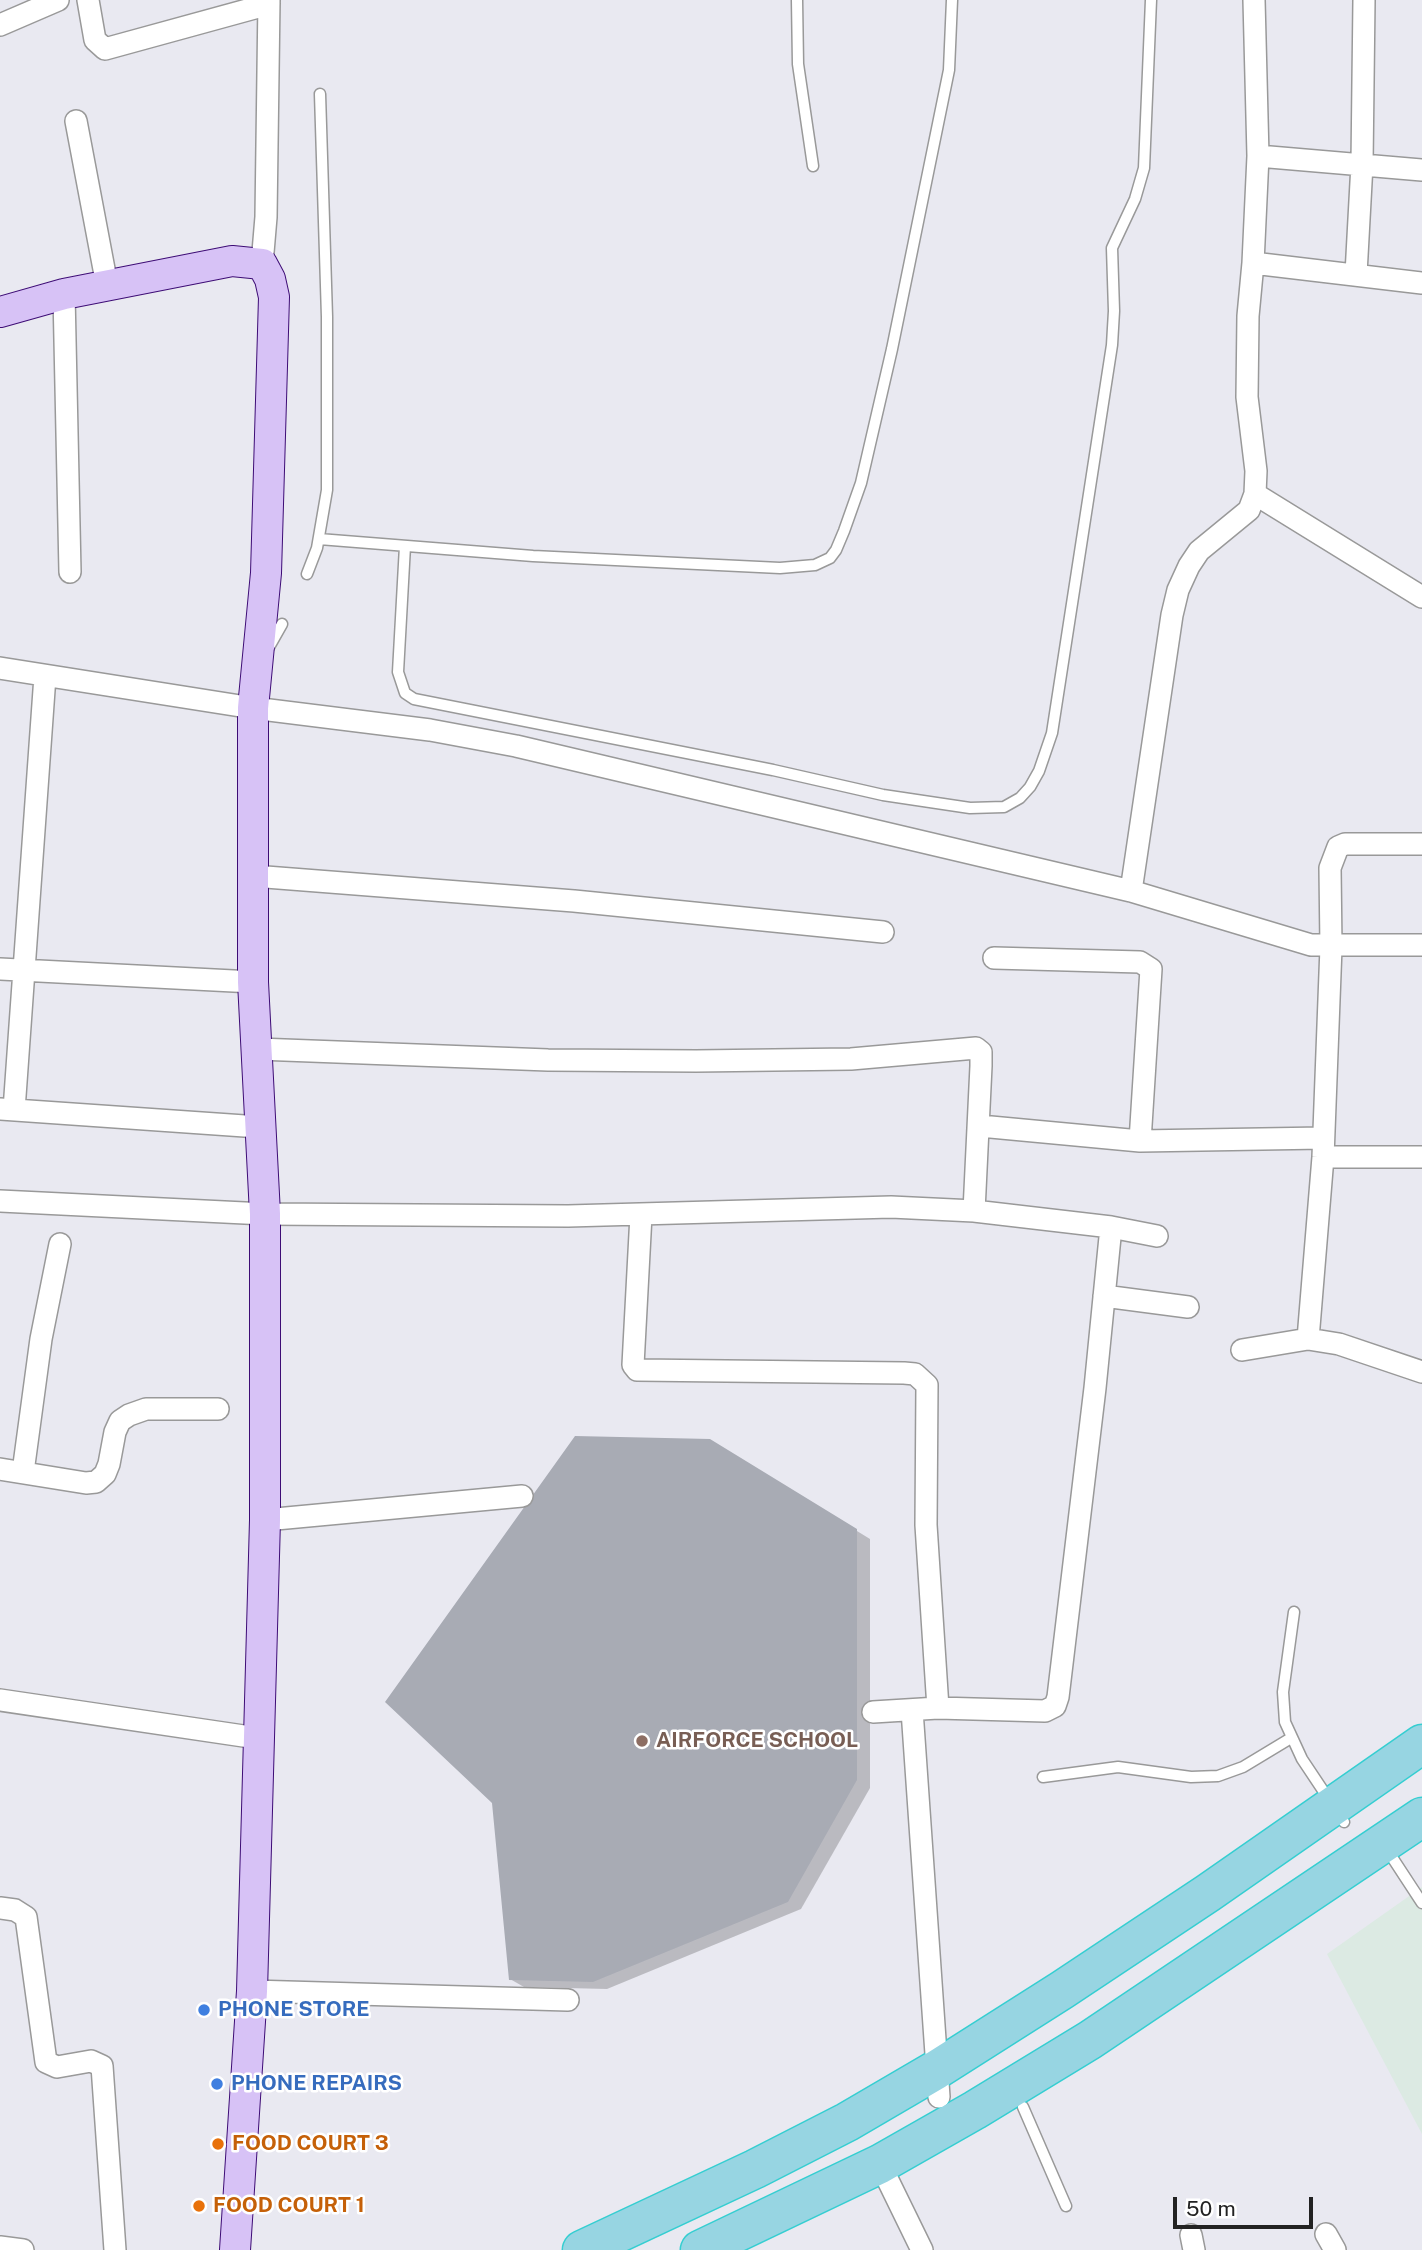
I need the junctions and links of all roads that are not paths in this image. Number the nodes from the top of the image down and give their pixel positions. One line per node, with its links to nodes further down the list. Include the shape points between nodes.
1 (58, 0): 9 (street)
2 (88, 0): 8 (street, via 95,40 105,49)
3 (797, 0): 14 (lane, via 798,64)
4 (952, 0): 25 (lane, via 949,70 892,349 860,483 830,558 815,565 780,568)
5 (1151, 0): 25 (lane, via 1144,168 1112,248 1112,345 1052,733 1038,771 1020,798 1004,807 970,808 883,795 414,699 405,693 398,672)
6 (1254, 0): 12 (street)
7 (1364, 0): 13 (street)
8 (269, 2): 17 (street)
9 (0, 25)
10 (320, 94): 24 (lane, via 327,490)
11 (76, 121): 20 (street)
12 (1258, 156): 13 (street); 16 (street)
13 (1362, 164): 15 (street); 18 (street)
14 (813, 166)
15 (1422, 170)
16 (1253, 263): 18 (street); 23 (street, via 1247,397)
17 (262, 264): 20 (street, via 232,261); 31 (street, via 274,297 265,573)
18 (1356, 274): 19 (street)
19 (1422, 283)
20 (107, 285): 21 (street)
21 (64, 294): 22 (street); 26 (street)
22 (0, 312)
23 (1255, 494): 28 (street); 36 (street, via 1249,510 1199,551 1178,590)
24 (319, 539): 25 (lane); 27 (lane)
25 (405, 546)
26 (70, 572)
27 (307, 574)
28 (1422, 597)
29 (282, 624): 31 (lane)
30 (0, 668): 32 (street)
31 (256, 671): 33 (street)
32 (45, 676): 33 (street); 42 (street)
33 (253, 708): 35 (street); 36 (street, via 375,722 516,746)
34 (1422, 844): 39 (street, via 1338,847 1331,868)
35 (253, 876): 37 (street, via 574,901); 43 (street)
36 (1131, 891): 39 (street, via 1262,932)
37 (883, 932)
38 (1422, 946): 39 (street)
39 (1331, 947): 49 (street)
40 (994, 958): 48 (street, via 1140,962 1151,969)
41 (0, 969): 42 (street)
42 (24, 971): 43 (street); 45 (street)
43 (253, 982): 44 (street)
44 (258, 1049): 46 (street, via 696,1061 851,1059 976,1048 981,1052); 47 (street)
45 (7, 1110): 47 (street)
46 (980, 1126): 48 (street); 52 (street)
47 (259, 1127): 53 (street)
48 (1140, 1141): 49 (street)
49 (1323, 1148): 50 (street); 60 (street)
50 (1422, 1157)
51 (0, 1201): 53 (street)
52 (974, 1211): 54 (street, via 891,1207); 55 (street)
53 (265, 1214): 54 (street); 67 (street)
54 (641, 1214): 70 (street, via 633,1365 637,1370 904,1373 915,1374 927,1385 926,1525)
55 (1111, 1227): 56 (street); 58 (street)
56 (1157, 1236)
57 (60, 1244): 65 (street, via 41,1339)
58 (1104, 1297): 59 (street); 70 (street, via 1055,1706 1045,1711)
59 (1188, 1307)
60 (1308, 1339): 61 (street); 62 (street, via 1339,1344)
61 (1242, 1350)
62 (1422, 1372)
63 (218, 1409): 65 (street, via 146,1409 129,1415 120,1421 109,1464 96,1482)
64 (0, 1469): 65 (street)
65 (23, 1472)
66 (522, 1496): 67 (street)
67 (265, 1520): 73 (street)
68 (1294, 1612): 74 (lane, via 1283,1692)
69 (0, 1700): 73 (street)
70 (938, 1708): 71 (street)
71 (912, 1710): 72 (street); 85 (street)
72 (873, 1712)
73 (257, 1738): 83 (street)
74 (1291, 1738): 77 (lane, via 1243,1767 1218,1776 1118,1767); 78 (lane)
75 (1422, 1744): 78 (highway)
76 (1422, 1769): 78 (highway)
77 (1043, 1777)
78 (1339, 1814): 85 (highway, via 1132,1975)
79 (1422, 1817): 80 (highway)
80 (1399, 1847): 81 (lane); 86 (highway, via 1117,2047); 88 (highway, via 975,2110)
81 (1422, 1903)
82 (0, 1909): 94 (street, via 26,1917 46,2062 57,2067 91,2061 102,2066)
83 (252, 1991): 84 (street); 95 (street)
84 (568, 2000)
85 (937, 2083): 87 (highway)
86 (1023, 2107): 88 (highway); 90 (lane)
87 (888, 2111): 89 (highway); 91 (highway, via 847,2122 755,2169)
88 (885, 2173): 89 (highway); 98 (highway); 99 (street)
89 (797, 2190): 91 (highway); 97 (highway)
90 (1066, 2206)
91 (642, 2240): 96 (highway)
92 (0, 2247): 93 (street)
93 (23, 2250)
94 (115, 2250)
95 (235, 2250)
96 (582, 2250)
97 (701, 2250)
98 (751, 2250)
99 (922, 2250)

